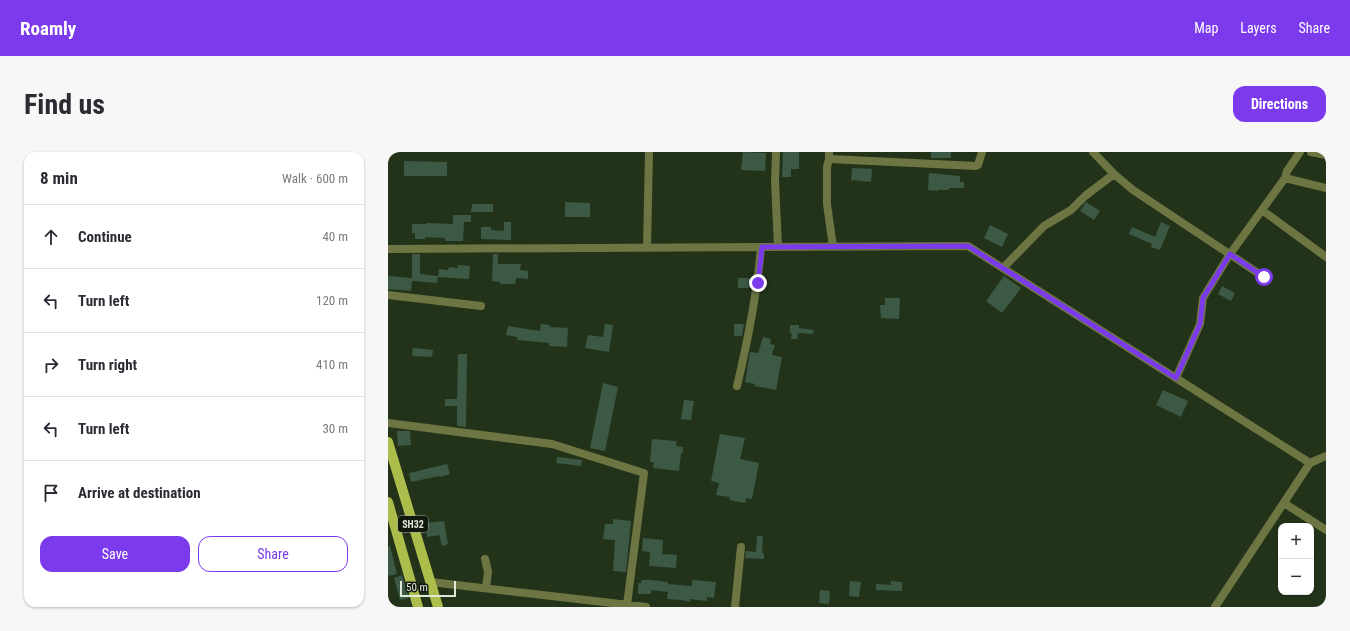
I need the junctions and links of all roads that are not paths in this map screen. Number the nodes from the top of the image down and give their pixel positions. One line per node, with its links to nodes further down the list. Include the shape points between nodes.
1 (648, 152): 16 (street)
2 (776, 152): 14 (street)
3 (982, 152): 8 (street, via 976,166)
4 (1094, 152): 9 (street)
5 (1300, 152): 10 (street)
6 (1311, 152): 7 (street)
7 (1326, 155)
8 (829, 156): 15 (street, via 826,167 827,204)
9 (1114, 174): 18 (street, via 1133,190); 20 (street, via 1071,210 1044,226)
10 (1285, 178): 11 (street); 12 (street)
11 (1326, 188)
12 (1262, 210): 18 (street); 19 (street)
13 (762, 247): 14 (street); 16 (street); 25 (street, via 750,329)
14 (778, 247): 15 (street)
15 (833, 247): 20 (street, via 968,246)
16 (647, 248): 17 (street)
17 (388, 249)
18 (1230, 254): 21 (street); 24 (street, via 1203,298 1200,324)
19 (1326, 257)
20 (1003, 268): 24 (street)
21 (1264, 277)
22 (388, 295): 23 (street)
23 (481, 306)
24 (1176, 378): 29 (street)
25 (737, 386)
26 (388, 423): 37 (street, via 552,444 644,473)
27 (388, 442): 35 (main road, SH32)
28 (1326, 456): 29 (street)
29 (1310, 463): 31 (street)
30 (388, 502): 38 (main road, SH32)
31 (1284, 503): 32 (street); 42 (street)
32 (1326, 530)
33 (741, 548): 41 (street)
34 (486, 559): 36 (street)
35 (431, 582): 36 (street); 39 (main road, SH32)
36 (486, 588): 37 (street)
37 (628, 605): 40 (street)
38 (418, 607)
39 (438, 607)
40 (646, 607)
41 (735, 607)
42 (1215, 607)

